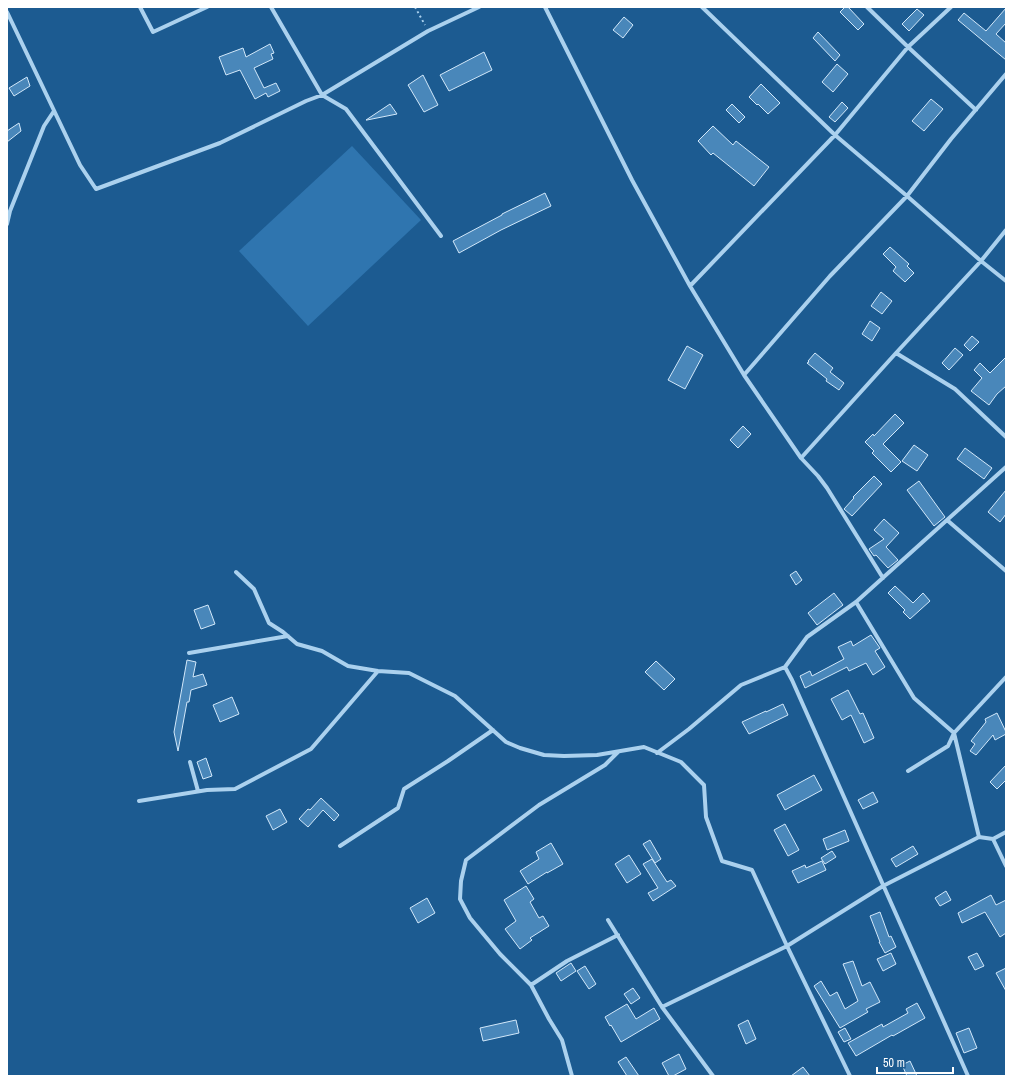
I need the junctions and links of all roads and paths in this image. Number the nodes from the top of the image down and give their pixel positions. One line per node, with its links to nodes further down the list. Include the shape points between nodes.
1 (140, 7): 2 (street, via 154,32)
2 (207, 7)
3 (271, 7): 14 (street)
4 (415, 7): 11 (path)
5 (479, 7): 11 (street)
6 (545, 7): 25 (street, via 632,180)
7 (702, 7): 17 (street)
8 (867, 7): 12 (street)
9 (950, 7): 12 (street)
10 (7, 12): 16 (street)
11 (428, 31): 14 (street)
12 (908, 47): 15 (street); 17 (street)
13 (1006, 74): 15 (street)
14 (322, 94): 16 (street, via 220,143 96,189 80,165); 22 (street, via 346,109)
15 (976, 110): 18 (street, via 950,139)
16 (54, 111): 19 (street, via 44,126)
17 (835, 135): 18 (street); 25 (street)
18 (907, 196): 23 (street); 27 (street, via 830,276)
19 (9, 211): 20 (street)
20 (7, 224)
21 (1006, 230): 23 (street)
22 (441, 236)
23 (981, 261): 24 (street); 26 (street)
24 (1006, 281)
25 (690, 286): 27 (street)
26 (896, 353): 28 (street, via 955,388); 29 (street)
27 (744, 375): 29 (street)
28 (1006, 437)
29 (801, 458): 34 (street, via 827,488)
30 (1006, 467): 31 (street)
31 (947, 520): 32 (street); 34 (street)
32 (1006, 571)
33 (236, 572): 36 (street, via 254,589 269,623)
34 (882, 578): 35 (street)
35 (856, 602): 38 (street, via 807,637); 42 (street, via 914,698)
36 (288, 636): 37 (street); 39 (street, via 297,644 322,652 348,666)
37 (189, 653)
38 (785, 667): 44 (street, via 741,685); 54 (street)
39 (378, 671): 41 (street, via 409,673 455,696); 47 (street, via 311,749 235,789)
40 (1006, 677): 42 (street)
41 (493, 730): 43 (street, via 506,742 544,755 597,755); 52 (street, via 404,789 398,808)
42 (954, 734): 46 (street, via 948,746); 50 (street)
43 (619, 752): 44 (street, via 644,747); 58 (street, via 606,765 539,805 466,860 460,899 470,918 500,954)
44 (657, 753): 57 (street, via 681,762 704,785 706,817 722,861 752,870)
45 (190, 762): 47 (street)
46 (908, 771)
47 (198, 792): 48 (street)
48 (139, 802)
49 (1006, 832): 51 (street)
50 (979, 837): 51 (street); 54 (street)
51 (993, 839): 53 (street)
52 (340, 846)
53 (1006, 866)
54 (883, 886): 57 (street); 63 (street)
55 (608, 920): 56 (street)
56 (618, 935): 58 (street, via 567,961); 59 (street)
57 (786, 946): 59 (street); 62 (street)
58 (531, 985): 60 (street, via 562,1040)
59 (662, 1007): 61 (street)
60 (572, 1076)
61 (713, 1076)
62 (850, 1076)
63 (968, 1076)

